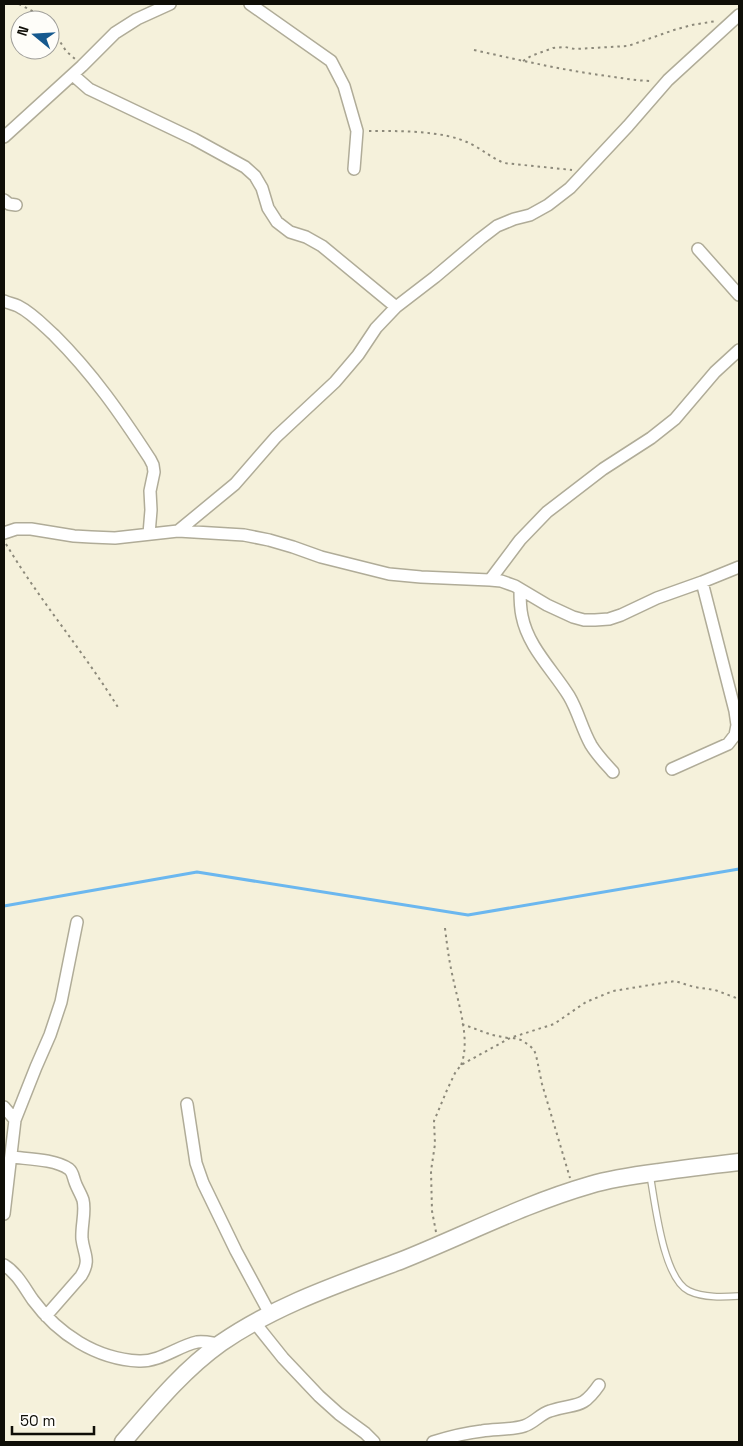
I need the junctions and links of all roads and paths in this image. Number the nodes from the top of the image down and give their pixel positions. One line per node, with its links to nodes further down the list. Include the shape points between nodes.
1 (19, 4): 4 (path)
2 (170, 4): 9 (street, via 115,33)
3 (250, 4): 12 (street, via 330,61 344,86)
4 (30, 10)
5 (738, 15): 8 (path, via 692,25 628,46 553,48); 11 (street)
6 (60, 42): 9 (path)
7 (474, 50): 8 (path)
8 (523, 61): 11 (path, via 640,81)
9 (82, 66): 10 (street)
10 (73, 75): 13 (street); 21 (street, via 88,89 245,167 262,188 268,208 277,222 290,232 322,246)
11 (668, 80): 15 (street)
12 (357, 131): 14 (street); 15 (path, via 450,136 471,143 504,163)
13 (4, 137)
14 (354, 169)
15 (586, 172): 21 (street, via 570,188 530,215 497,226)
16 (4, 200): 17 (street)
17 (16, 204)
18 (698, 249): 19 (street)
19 (739, 295)
20 (4, 301): 25 (street, via 30,314 68,348 116,406 150,459 154,472)
21 (396, 307): 23 (street, via 335,382 276,437 235,484)
22 (739, 350): 28 (street, via 715,372 675,419 547,512 520,540)
23 (178, 531): 25 (street); 28 (street, via 244,535 269,540 389,574)
24 (4, 533): 25 (street, via 31,529 91,538)
25 (149, 534)
26 (4, 540): 31 (path)
27 (739, 566): 29 (street)
28 (490, 580): 30 (street)
29 (702, 582): 30 (street, via 621,615 596,620 573,617); 32 (street, via 737,725 728,744)
30 (520, 589): 33 (street, via 526,630 568,695 590,743)
31 (119, 709)
32 (672, 769)
33 (613, 772)
34 (77, 922): 42 (street, via 61,1002)
35 (444, 928): 37 (path)
36 (739, 1000): 38 (path, via 715,990 675,981 648,984 613,991 586,1002 554,1024)
37 (462, 1024): 38 (path, via 492,1036); 39 (path, via 465,1051)
38 (510, 1038): 39 (path); 46 (path, via 521,1040 534,1050)
39 (461, 1065): 48 (path, via 434,1121 432,1210)
40 (187, 1104): 51 (street, via 196,1163 203,1183)
41 (4, 1107): 42 (street)
42 (15, 1120): 43 (street)
43 (12, 1157): 47 (street); 52 (street, via 50,1162 70,1169 83,1200 85,1270)
44 (739, 1162): 45 (street)
45 (650, 1173): 46 (street); 50 (lane, via 659,1232 680,1284 689,1291 711,1297)
46 (574, 1189): 48 (street, via 503,1215)
47 (4, 1214)
48 (438, 1245): 51 (street)
49 (4, 1265): 52 (street, via 12,1270)
50 (739, 1296)
51 (270, 1314): 53 (street)
52 (46, 1316): 54 (street, via 82,1344 108,1356 127,1360 144,1361 196,1342)
53 (255, 1323): 54 (street); 57 (street, via 319,1396)
54 (220, 1344): 56 (street, via 193,1365)
55 (599, 1385): 58 (street, via 583,1403 546,1412 531,1424)
56 (123, 1442)
57 (374, 1442)
58 (433, 1442)

